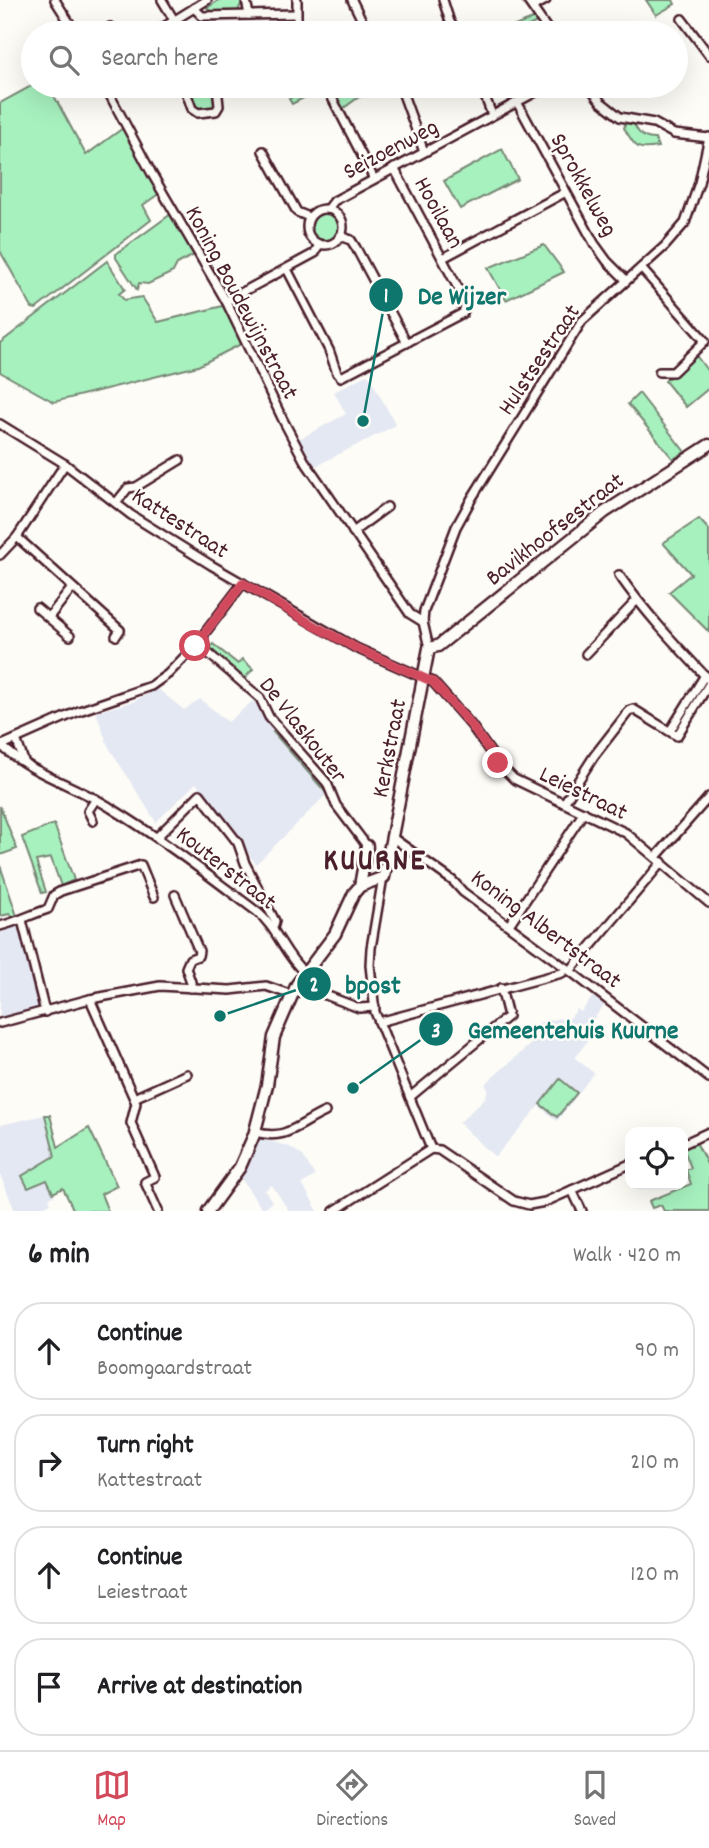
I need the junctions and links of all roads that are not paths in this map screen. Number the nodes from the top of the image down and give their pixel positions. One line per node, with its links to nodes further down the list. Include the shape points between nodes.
1 (55, 0): 15 (street)
2 (162, 0): 14 (street)
3 (207, 0): 11 (street)
4 (246, 0): 13 (street)
5 (297, 0): 12 (street)
6 (352, 0): 17 (street)
7 (443, 0): 18 (street)
8 (527, 0): 10 (street)
9 (546, 0): 10 (street)
10 (533, 7): 19 (street)
11 (194, 8): 13 (street, via 202,16); 14 (street)
12 (296, 14): 13 (street); 16 (street)
13 (249, 15)
14 (174, 20)
15 (68, 21)
16 (296, 21)
17 (362, 21)
18 (450, 21)
19 (542, 21)
20 (688, 27): 21 (street)
21 (709, 55)
22 (111, 98): 47 (street, Koning Boudewijnstraat)
23 (188, 98): 24 (street, via 198,113 216,111)
24 (219, 98)
25 (332, 98): 37 (street)
26 (405, 98): 34 (street)
27 (485, 98): 31 (street)
28 (524, 98): 30 (street, Seizoenweg)
29 (598, 98): 32 (street, via 620,117 654,123 674,134)
30 (517, 102): 31 (street, Seizoenweg); 38 (street, Sprokkelweg)
31 (492, 116): 34 (street, Seizoenweg)
32 (709, 137): 35 (street, Hulstsestraat)
33 (263, 151): 40 (street, via 297,212)
34 (425, 152): 36 (street, Seizoenweg)
35 (707, 154): 44 (street, Hulstsestraat, via 685,223)
36 (394, 169): 37 (street, Seizoenweg); 43 (street, Hooilaan)
37 (374, 179): 39 (street, Seizoenweg)
38 (566, 192): 43 (street); 46 (street, Sprokkelweg, via 594,243)
39 (328, 209): 40 (street); 41 (street, via 338,214)
40 (309, 217): 42 (street, via 307,233)
41 (341, 236): 42 (street, via 331,244); 48 (street, via 356,248)
42 (319, 244): 45 (street, via 315,253)
43 (443, 258): 48 (street, Hooilaan, via 466,303 463,313)
44 (641, 268): 46 (street, Hulstsestraat); 49 (street, via 705,341 673,372)
45 (286, 269): 47 (street); 48 (street, via 341,377)
46 (626, 280): 65 (street, Hulstsestraat, via 582,321 489,468 454,531)
47 (226, 301): 56 (street, Koning Boudewijnstraat, via 304,460)
48 (407, 343)
49 (659, 372)
50 (0, 424): 53 (street, Kattestraat)
51 (709, 445): 69 (street, Bavikhoofsestraat, via 604,512 438,646)
52 (180, 460): 54 (street, via 128,488)
53 (65, 464): 54 (street, Kattestraat); 57 (street)
54 (116, 503): 60 (street, Kattestraat)
55 (387, 507): 56 (street)
56 (353, 532): 65 (street, Koning Boudewijnstraat, via 410,614)
57 (17, 537): 58 (street); 61 (street)
58 (0, 555)
59 (619, 575): 62 (street)
60 (243, 583): 68 (street, via 204,634); 71 (street, Kattestraat, via 356,648)
61 (72, 588): 64 (street); 66 (street, via 118,633)
62 (637, 600): 70 (street); 72 (street)
63 (37, 608): 64 (street)
64 (49, 617): 67 (street)
65 (423, 622): 69 (street, Kerkstraat)
66 (127, 624)
67 (70, 636)
68 (203, 643): 73 (street, via 151,686); 83 (street, De Vlaskouter, via 208,653 256,694 273,722 327,783 336,804)
69 (429, 648): 71 (street, Kerkstraat)
70 (586, 654)
71 (424, 677): 78 (street, Leiestraat, via 471,725 506,772); 82 (street, Kerkstraat)
72 (708, 678): 78 (street, via 670,731 633,709 629,711)
73 (16, 739): 74 (street); 75 (street)
74 (0, 745): 75 (street, Kouterstraat)
75 (24, 762): 77 (street, Kouterstraat)
76 (709, 797): 84 (street)
77 (96, 799): 80 (street, via 88,811); 81 (street, Kouterstraat)
78 (564, 803): 79 (street, Leiestraat)
79 (584, 812): 84 (street, Leiestraat, via 626,833); 91 (street)
80 (93, 821)
81 (157, 837): 93 (street, Kouterstraat, via 267,919); 93 (street, Kouterstraat, via 200,794 238,844 275,921)
82 (393, 838): 85 (street, Kerkstraat); 91 (street, Koning Albertstraat)
83 (367, 846): 86 (street)
84 (659, 860): 89 (street, Leiestraat); 94 (street)
85 (380, 880): 86 (street); 101 (street, Kerkstraat, via 371,948)
86 (360, 886): 95 (street, via 335,934)
87 (175, 895): 97 (street, via 199,951 186,968)
88 (154, 897): 90 (street, via 141,864 61,891 48,909)
89 (709, 903)
90 (22, 920): 92 (street); 102 (street)
91 (509, 925): 94 (street, Koning Albertstraat)
92 (0, 926)
93 (273, 929): 95 (street, Kouterstraat)
94 (568, 969): 98 (street); 106 (street, Koning Albertstraat)
95 (304, 972): 96 (street)
96 (298, 984): 99 (street); 101 (street, via 359,1008)
97 (191, 988): 99 (street, via 266,986); 100 (street, via 160,986)
98 (501, 988): 103 (street); 107 (street, via 508,1016)
99 (292, 995): 110 (street, via 274,1037)
100 (90, 999): 102 (street); 108 (street)
101 (375, 1007): 103 (street, Kerkstraat)
102 (45, 1012): 104 (street)
103 (379, 1022): 107 (street, Kerkstraat)
104 (0, 1023)
105 (187, 1074): 108 (street)
106 (709, 1078)
107 (411, 1097): 113 (street, Kerkstraat)
108 (134, 1098): 116 (street, via 131,1123 155,1177 145,1182)
109 (325, 1112): 110 (street, via 281,1135)
110 (256, 1132): 117 (street, via 240,1167)
111 (709, 1132): 112 (street)
112 (688, 1142)
113 (434, 1149): 115 (street, via 521,1204 537,1205); 118 (street)
114 (625, 1166): 115 (street)
115 (572, 1190): 119 (street)
116 (157, 1211)
117 (208, 1211)
118 (334, 1211)
119 (582, 1211)

